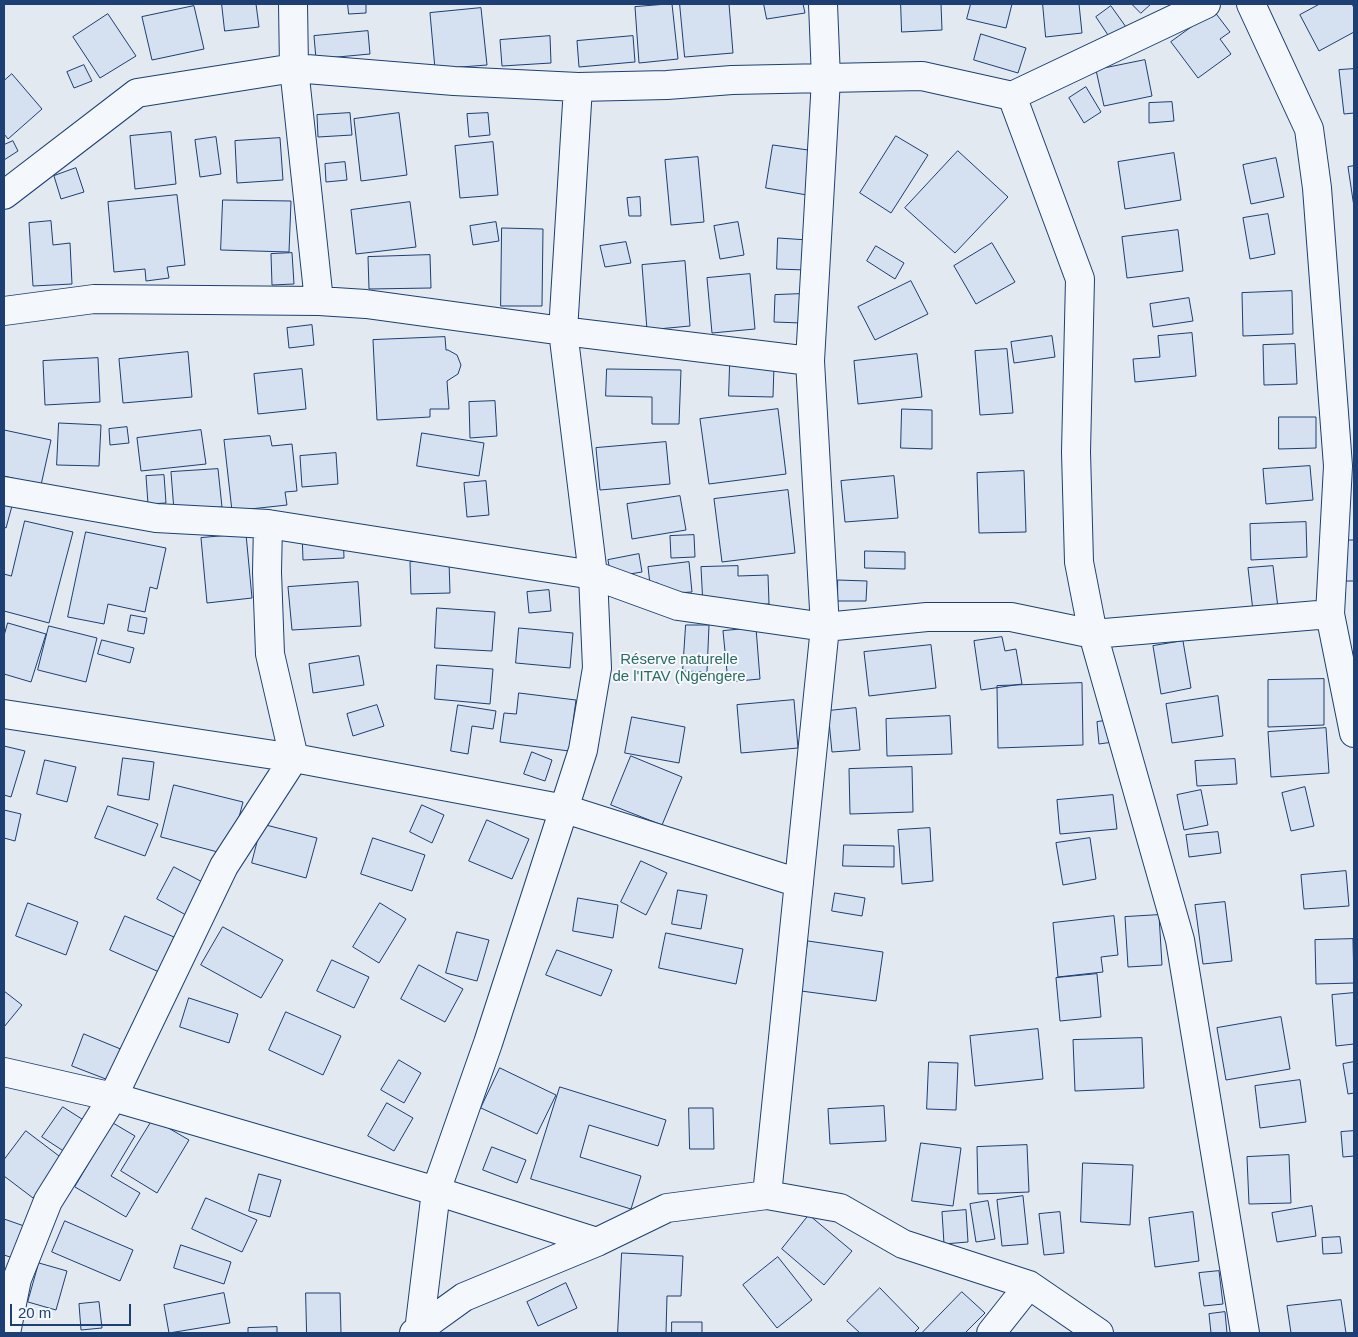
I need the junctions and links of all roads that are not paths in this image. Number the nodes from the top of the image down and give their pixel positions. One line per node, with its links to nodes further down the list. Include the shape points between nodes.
1 (293, 4): 5 (street)
2 (823, 4): 6 (street)
3 (1206, 4): 8 (street)
4 (1251, 4): 17 (street, via 1309,129 1317,188 1338,466)
5 (294, 68): 7 (street); 9 (street, via 137,93); 10 (street)
6 (826, 79): 7 (street); 8 (street, via 922,76); 13 (street)
7 (578, 87): 12 (street)
8 (1012, 96): 19 (street, via 1080,279 1076,452 1079,562)
9 (4, 194)
10 (319, 301): 11 (street, via 94,299); 12 (street, via 366,304)
11 (4, 311)
12 (563, 331): 13 (street); 16 (street)
13 (810, 362): 18 (street)
14 (4, 491): 15 (street, via 156,518)
15 (268, 524): 16 (street); 22 (street, via 270,654)
16 (593, 575): 18 (street, via 678,606); 23 (street, via 597,668 583,750)
17 (1330, 614): 19 (street); 21 (street)
18 (825, 627): 19 (street, via 926,618 1011,617); 24 (street)
19 (1094, 634): 35 (street, via 1180,940)
20 (4, 714): 22 (street)
21 (1354, 733)
22 (294, 758): 23 (street); 26 (street, via 224,866)
23 (565, 810): 24 (street); 27 (street)
24 (799, 883): 28 (street)
25 (4, 1072): 26 (street)
26 (113, 1097): 27 (street); 32 (street, via 48,1201 16,1279)
27 (436, 1191): 29 (street); 31 (street)
28 (767, 1195): 29 (street, via 667,1208); 30 (street, via 840,1208 903,1244)
29 (598, 1242): 31 (street, via 464,1297)
30 (1029, 1285): 33 (street); 34 (street)
31 (416, 1332)
32 (6, 1333)
33 (991, 1333)
34 (1099, 1333)
35 (1245, 1333)

